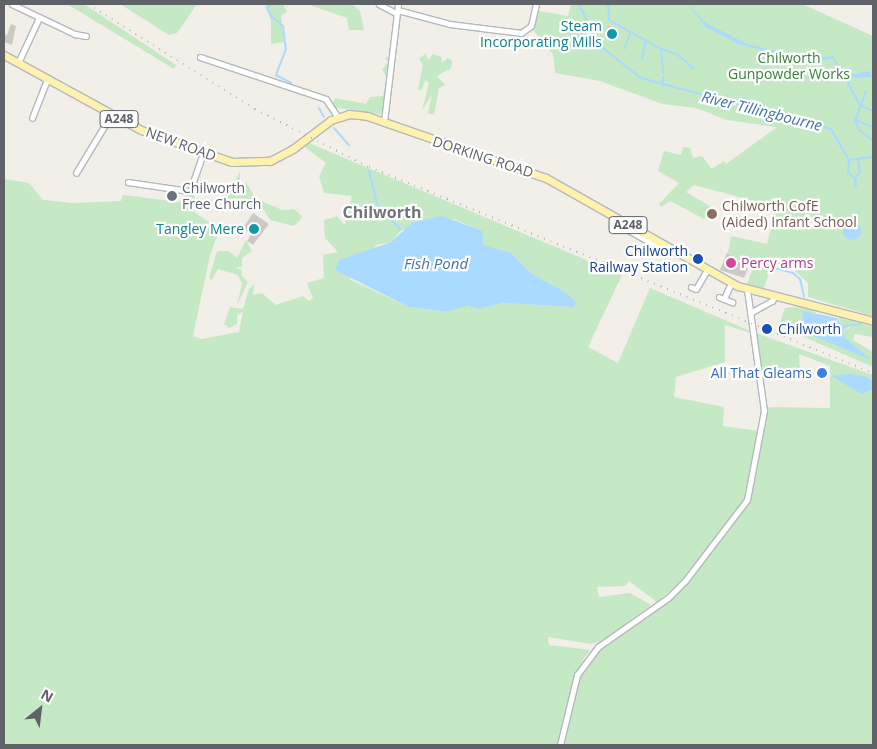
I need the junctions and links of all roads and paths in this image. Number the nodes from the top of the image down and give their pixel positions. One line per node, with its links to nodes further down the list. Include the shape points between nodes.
1 (12, 4): 6 (street)
2 (379, 4): 5 (street)
3 (398, 4): 5 (street)
4 (536, 4): 5 (street, via 530,26 521,33 450,24)
5 (397, 11): 15 (street, via 394,59)
6 (39, 18): 7 (street); 10 (street)
7 (86, 36)
8 (4, 55): 10 (main road, NEW ROAD / A248)
9 (200, 56): 13 (street, via 326,99)
10 (18, 63): 11 (main road, NEW ROAD / A248)
11 (48, 80): 12 (main road, NEW ROAD / A248); 14 (street)
12 (111, 115): 17 (main road, NEW ROAD / A248); 18 (street)
13 (338, 117): 15 (main road, DORKING ROAD / A248, via 362,114); 16 (main road, DORKING ROAD / A248)
14 (32, 118)
15 (384, 122): 20 (main road, DORKING ROAD / A248, via 527,170 617,218)
16 (310, 135): 17 (main road, NEW ROAD / A248, via 281,156 262,162 241,163)
17 (203, 154): 19 (street, via 190,191)
18 (76, 173)
19 (128, 182)
20 (644, 237): 21 (street); 22 (main road, DORKING ROAD / A248)
21 (664, 250)
22 (707, 270): 23 (main road, DORKING ROAD / A248); 24 (street)
23 (732, 283): 25 (main road, DORKING ROAD / A248); 28 (street)
24 (696, 288)
25 (747, 290): 26 (main road, DORKING ROAD / A248); 30 (street)
26 (775, 296): 30 (street); 31 (main road, DORKING ROAD / A248)
27 (719, 297): 28 (street)
28 (724, 299): 29 (street)
29 (732, 302)
30 (750, 313): 32 (street, via 764,411 747,500 685,582 598,647 587,661 577,675)
31 (873, 321)
32 (560, 745)

